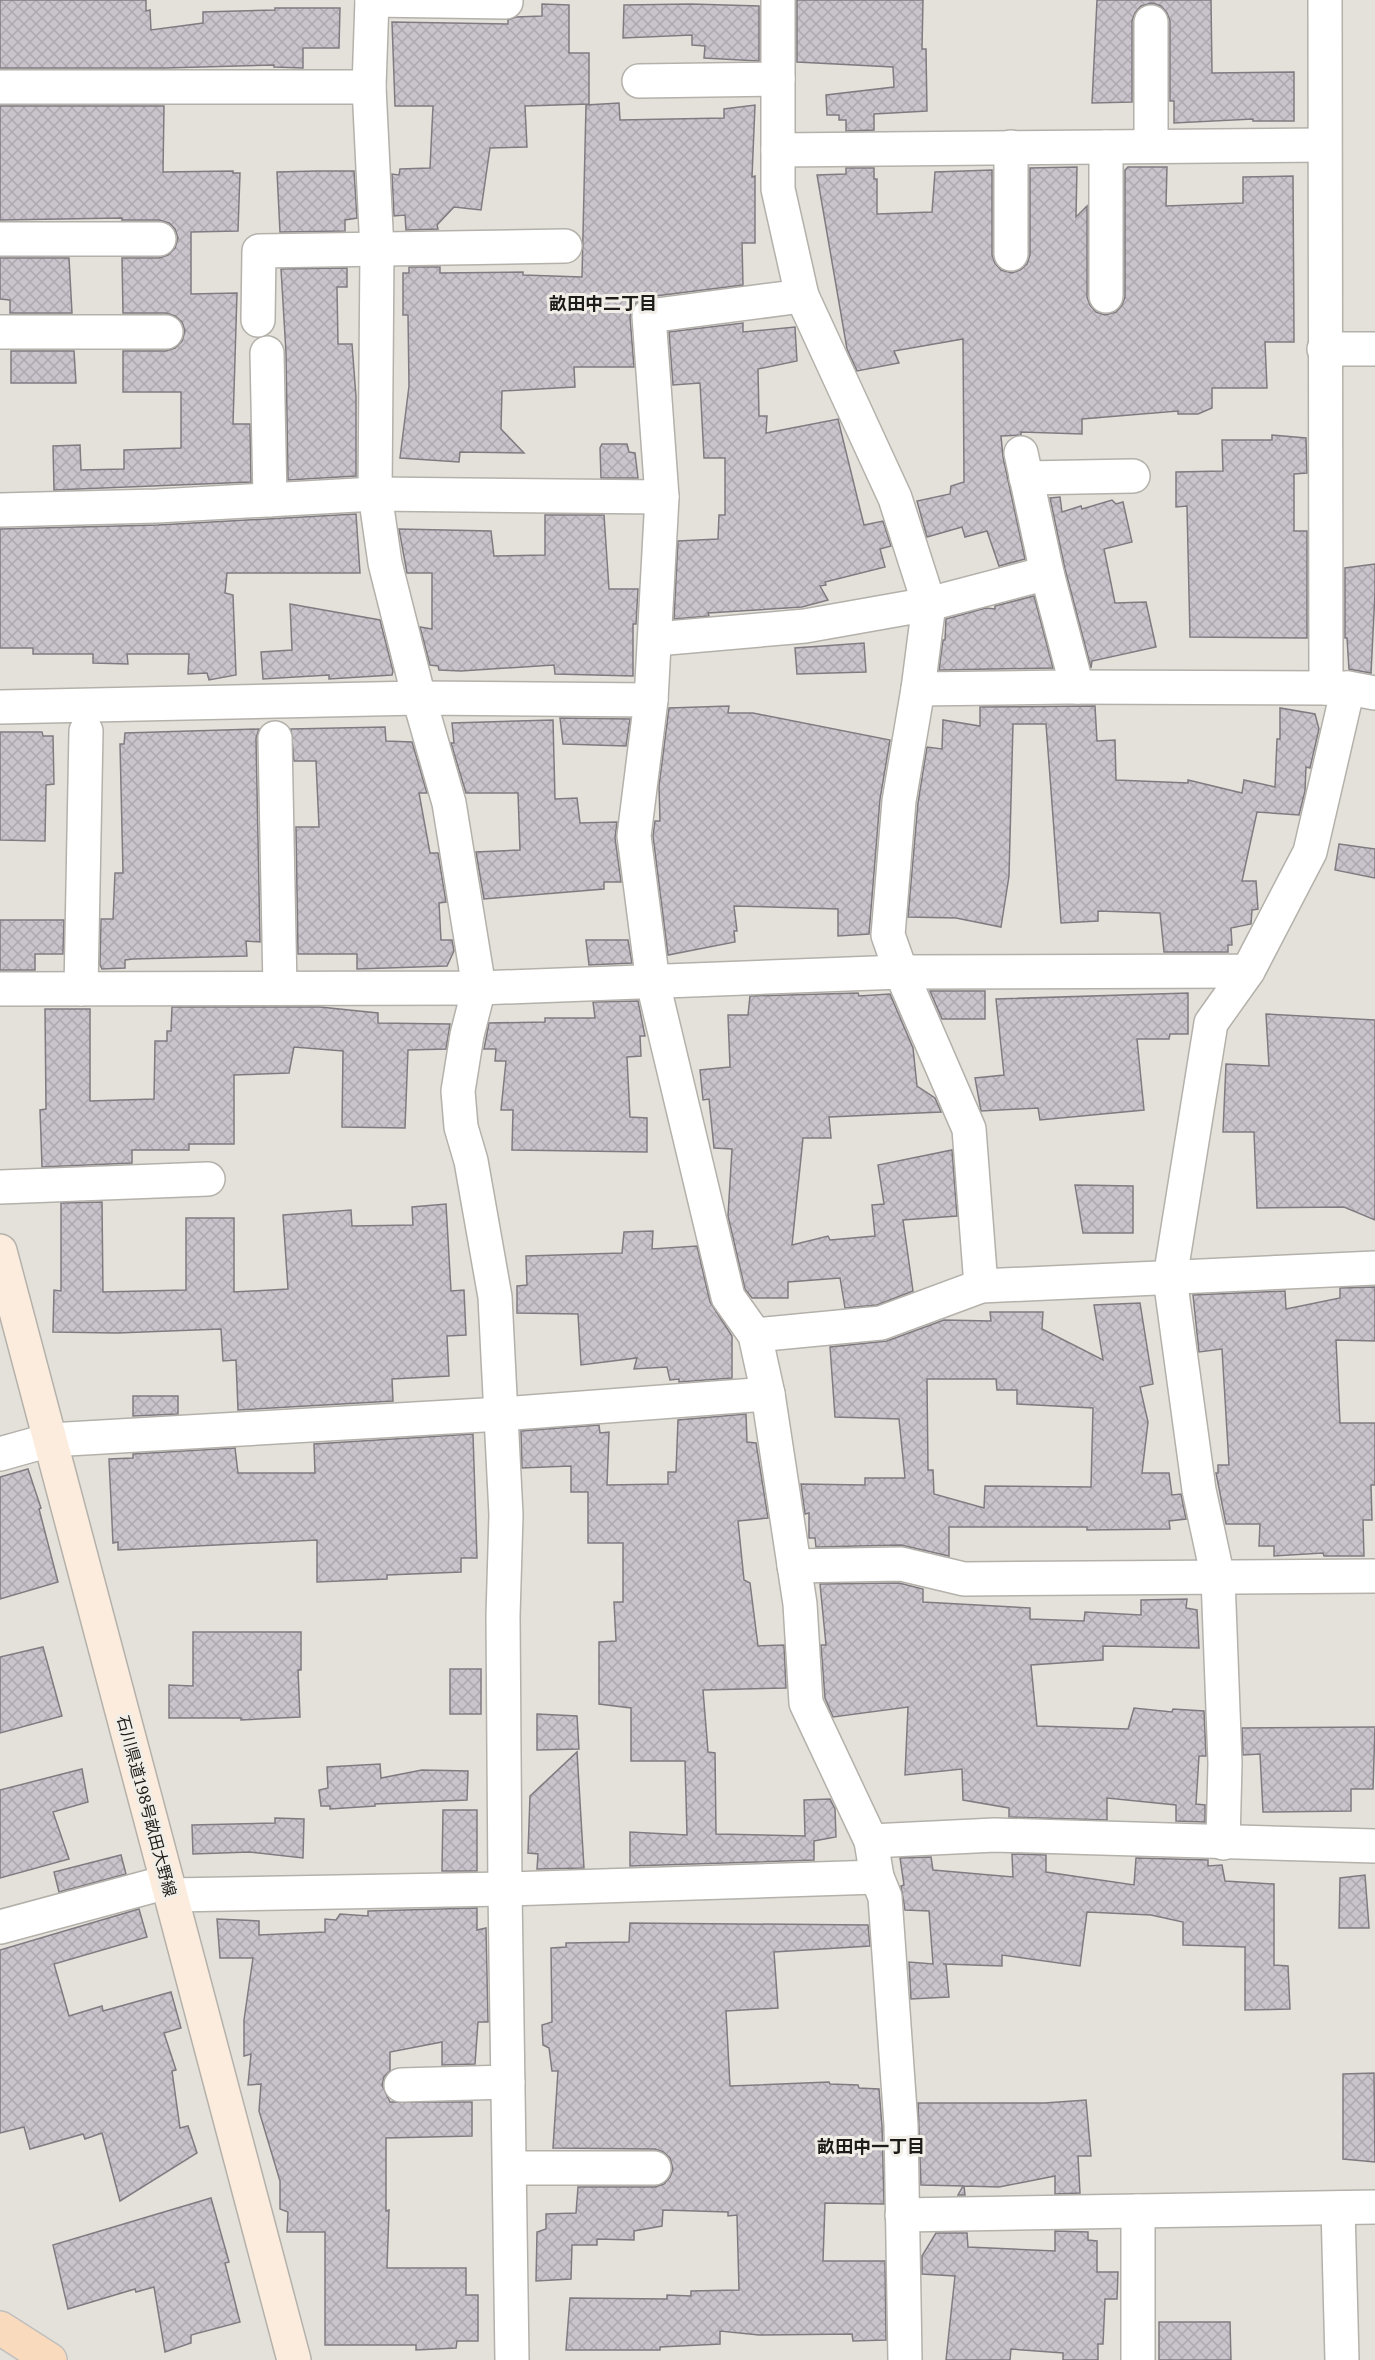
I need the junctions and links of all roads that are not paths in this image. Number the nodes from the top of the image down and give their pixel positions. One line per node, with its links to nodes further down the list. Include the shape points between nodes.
1 (372, 0): 4 (street); 9 (street)
2 (778, 0): 6 (street)
3 (1325, 0): 10 (street)
4 (506, 2)
5 (1151, 22): 11 (street)
6 (778, 79): 7 (street); 14 (street)
7 (639, 81)
8 (0, 87): 9 (street)
9 (369, 87): 18 (street)
10 (1324, 145): 11 (street); 26 (street)
11 (1151, 146): 13 (street)
12 (1011, 147): 13 (street); 14 (street); 19 (street)
13 (1106, 147): 21 (street)
14 (778, 150): 20 (street, via 778,189)
15 (0, 239): 16 (street)
16 (159, 239)
17 (565, 246): 18 (street)
18 (377, 250): 22 (street, via 259,251); 29 (street)
19 (1011, 254)
20 (802, 296): 30 (street, via 649,316); 34 (street, via 895,498)
21 (1106, 296)
22 (258, 320)
23 (0, 332): 24 (street)
24 (166, 332)
25 (1375, 349): 26 (street)
26 (1324, 350): 38 (street)
27 (267, 353): 31 (street)
28 (1133, 476): 33 (street, via 1024,465)
29 (375, 494): 30 (street); 31 (street); 39 (street, via 385,563)
30 (662, 497): 35 (street)
31 (270, 500): 32 (street)
32 (0, 510)
33 (1047, 573): 34 (street); 36 (street)
34 (929, 604): 35 (street, via 805,626); 37 (street)
35 (656, 639): 40 (street)
36 (1077, 687): 37 (street); 38 (street)
37 (918, 689): 45 (street, via 899,801 888,935)
38 (1350, 690): 44 (street, via 1310,852)
39 (419, 698): 40 (street); 41 (street); 48 (street, via 449,803)
40 (651, 700): 46 (street, via 634,836)
41 (0, 707)
42 (86, 731): 50 (street)
43 (275, 738): 47 (street)
44 (1248, 971): 45 (street); 55 (street, via 1210,1023)
45 (901, 972): 46 (street); 56 (street, via 969,1129)
46 (653, 983): 48 (street); 57 (street, via 728,1297)
47 (280, 988): 48 (street); 50 (street)
48 (479, 988): 59 (street, via 458,1091 461,1127 471,1161 495,1297)
49 (0, 989): 50 (street)
50 (81, 989)
51 (208, 1179): 52 (street)
52 (0, 1187)
53 (0, 1251): 60 (main road, 石川県道198号畝田大野線)
54 (1375, 1268): 55 (street)
55 (1170, 1278): 56 (street); 64 (street, via 1199,1490)
56 (981, 1286): 57 (street, via 880,1323)
57 (755, 1335): 58 (street)
58 (768, 1394): 59 (street); 62 (street)
59 (501, 1414): 60 (street); 70 (street, via 506,1515)
60 (50, 1440): 61 (street); 69 (main road, 石川県道198号畝田大野線)
61 (0, 1455)
62 (794, 1566): 64 (street, via 901,1564 964,1579); 65 (street, via 806,1703)
63 (1375, 1576): 64 (street)
64 (1218, 1578): 66 (street, via 1225,1763)
65 (871, 1841): 66 (street, via 995,1835); 68 (street)
66 (1223, 1844): 67 (street)
67 (1375, 1846)
68 (877, 1877): 70 (street); 79 (street, via 885,1896 901,2125)
69 (169, 1888): 70 (street); 71 (street); 82 (main road, 石川県道198号畝田大野線)
70 (505, 1888): 72 (street)
71 (0, 1927)
72 (508, 2082): 73 (street); 74 (street)
73 (401, 2085)
74 (510, 2168): 75 (street); 83 (street)
75 (654, 2168)
76 (1375, 2207): 77 (street)
77 (1338, 2208): 78 (street); 86 (street)
78 (1138, 2211): 79 (street); 85 (street)
79 (902, 2215): 84 (street)
80 (0, 2328): 81 (main road)
81 (50, 2360)
82 (294, 2360)
83 (512, 2360)
84 (905, 2360)
85 (1138, 2360)
86 (1342, 2360)

